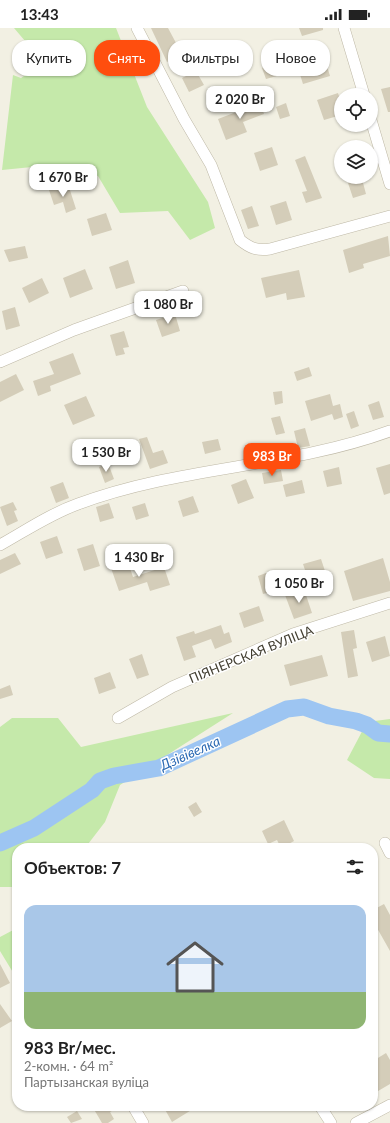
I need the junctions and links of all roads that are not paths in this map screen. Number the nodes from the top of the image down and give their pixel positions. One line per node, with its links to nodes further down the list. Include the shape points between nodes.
1 (137, 28): 6 (street, via 184,119 211,164 240,240 251,248 270,249)
2 (344, 28): 3 (street)
3 (362, 88)
4 (375, 132): 5 (street)
5 (390, 184)
6 (390, 216)
7 (183, 291): 8 (street, via 74,330)
8 (0, 362)
9 (390, 431): 10 (street, via 330,450 192,474 119,491 51,516)
10 (0, 545)
11 (390, 603): 12 (street, ПІЯНЕРСКАЯ ВУЛІЦА, via 292,634 172,686)
12 (118, 718)
13 (390, 1105): 18 (street)
14 (136, 1111): 16 (street)
15 (323, 1111): 17 (street)
16 (143, 1123)
17 (331, 1123)
18 (356, 1123)

